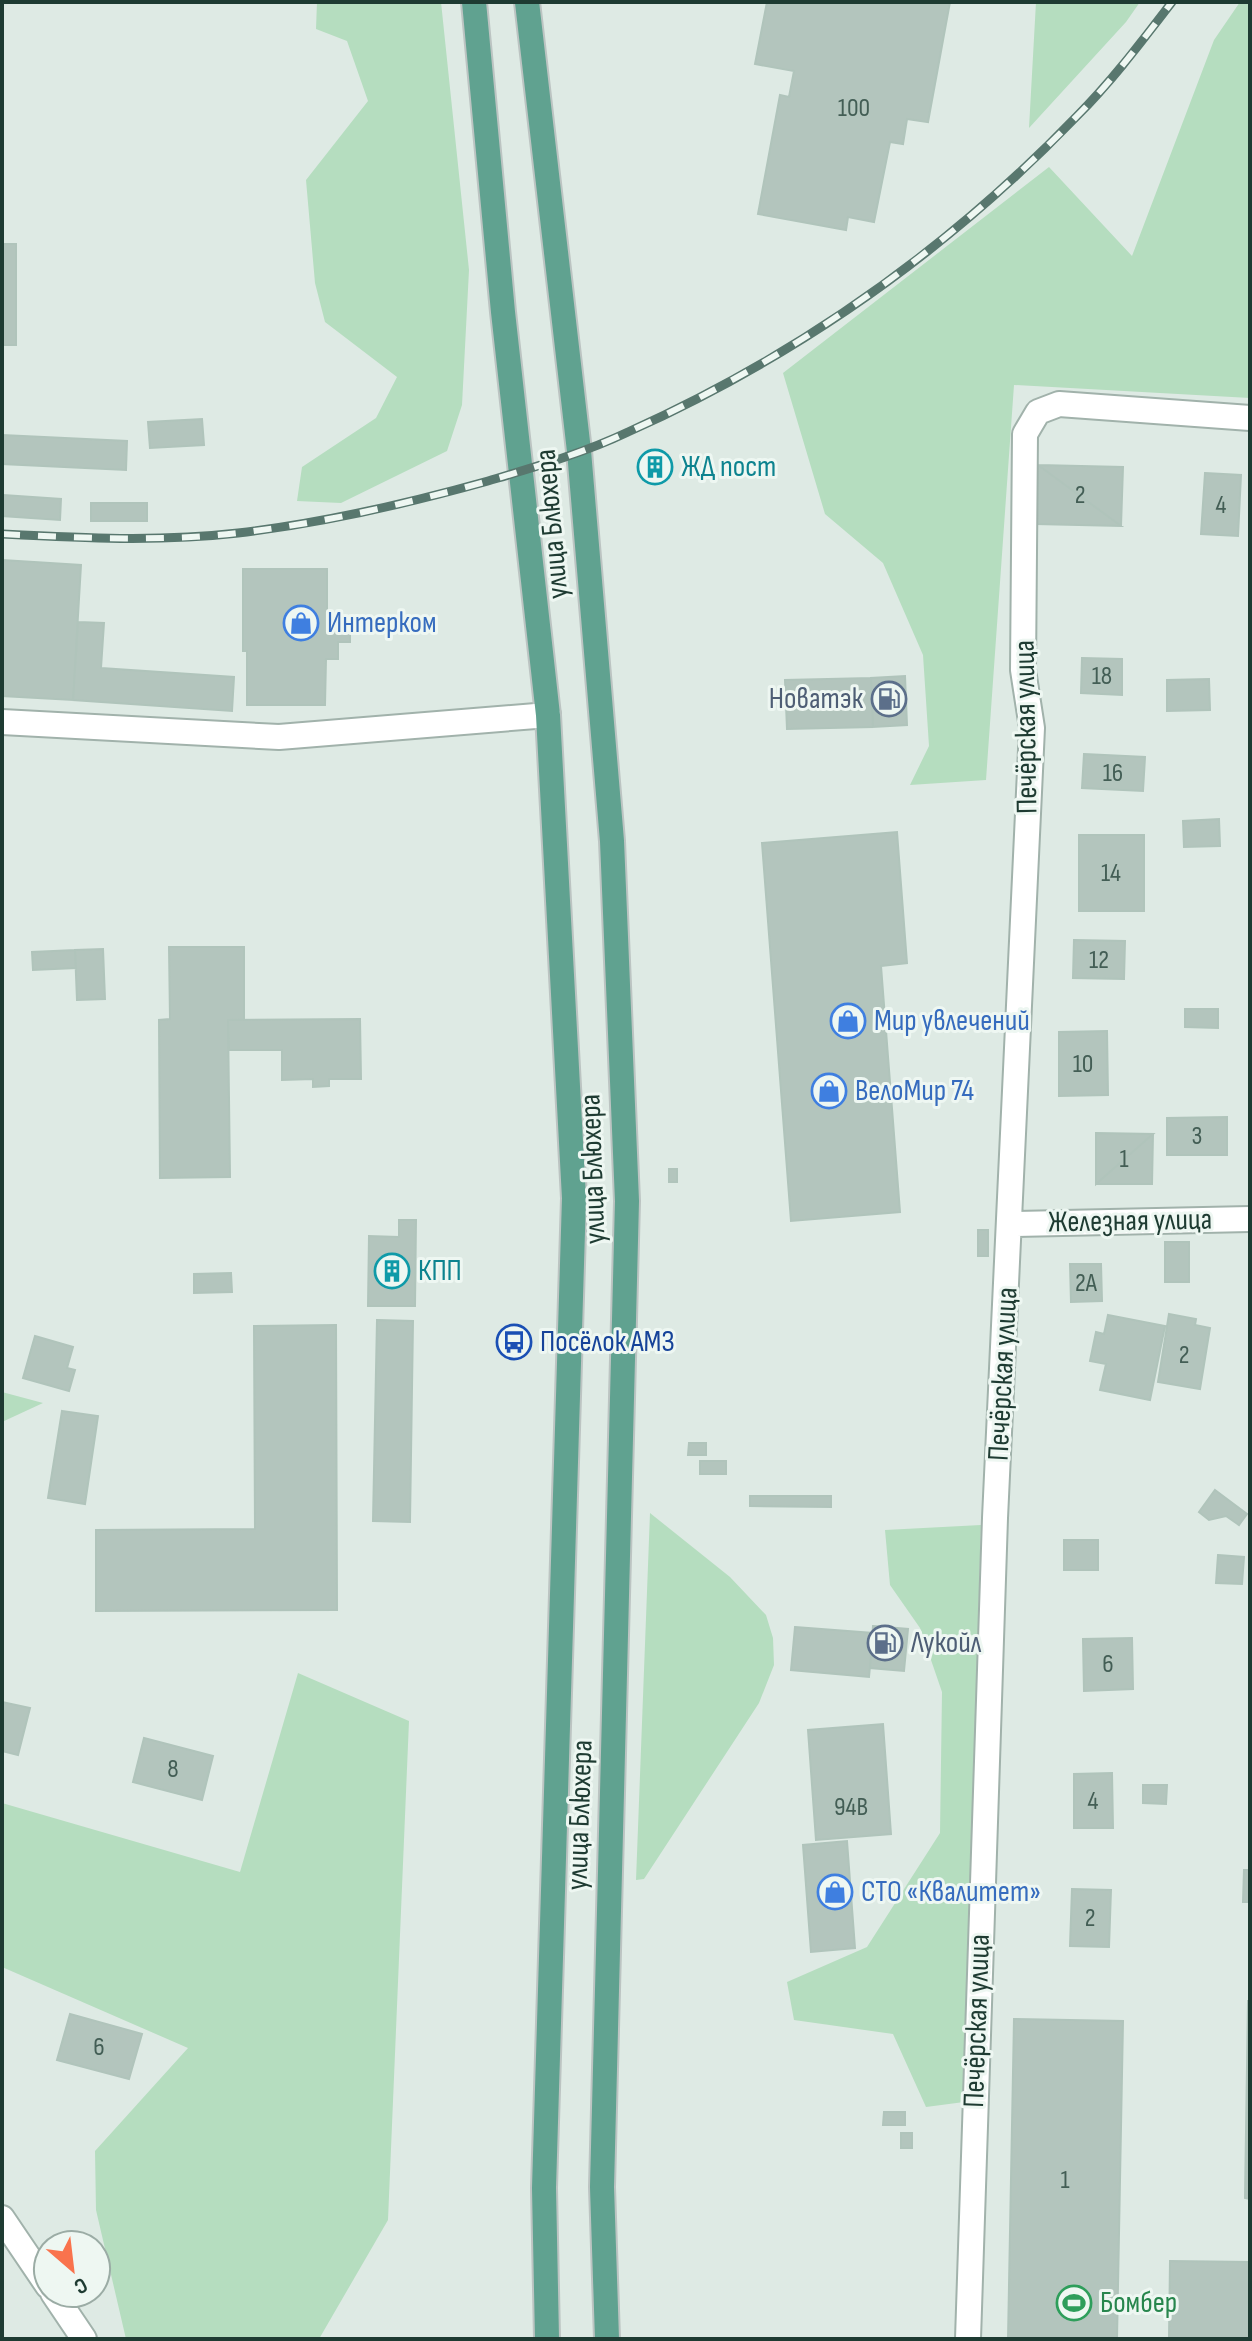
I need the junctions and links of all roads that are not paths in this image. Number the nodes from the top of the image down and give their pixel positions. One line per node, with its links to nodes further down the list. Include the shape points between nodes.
1 (474, 2): 4 (main road, улица Блюхера)
2 (527, 2): 13 (main road, улица Блюхера, via 579,451 612,841 627,1201 602,2187)
3 (1250, 418): 7 (street, Печёрская улица, via 1059,404 1038,412 1025,434 1023,670 1032,728)
4 (548, 715): 5 (street, via 279,737); 12 (main road, улица Блюхера, via 574,1198 544,2188)
5 (2, 722)
6 (1250, 1219): 7 (street, Железная улица)
7 (1011, 1224): 14 (street, Печёрская улица, via 995,1518)
8 (2, 2218): 9 (street)
9 (32, 2262)
10 (64, 2309): 11 (street)
11 (84, 2339)
12 (547, 2339)
13 (607, 2339)
14 (968, 2339)

